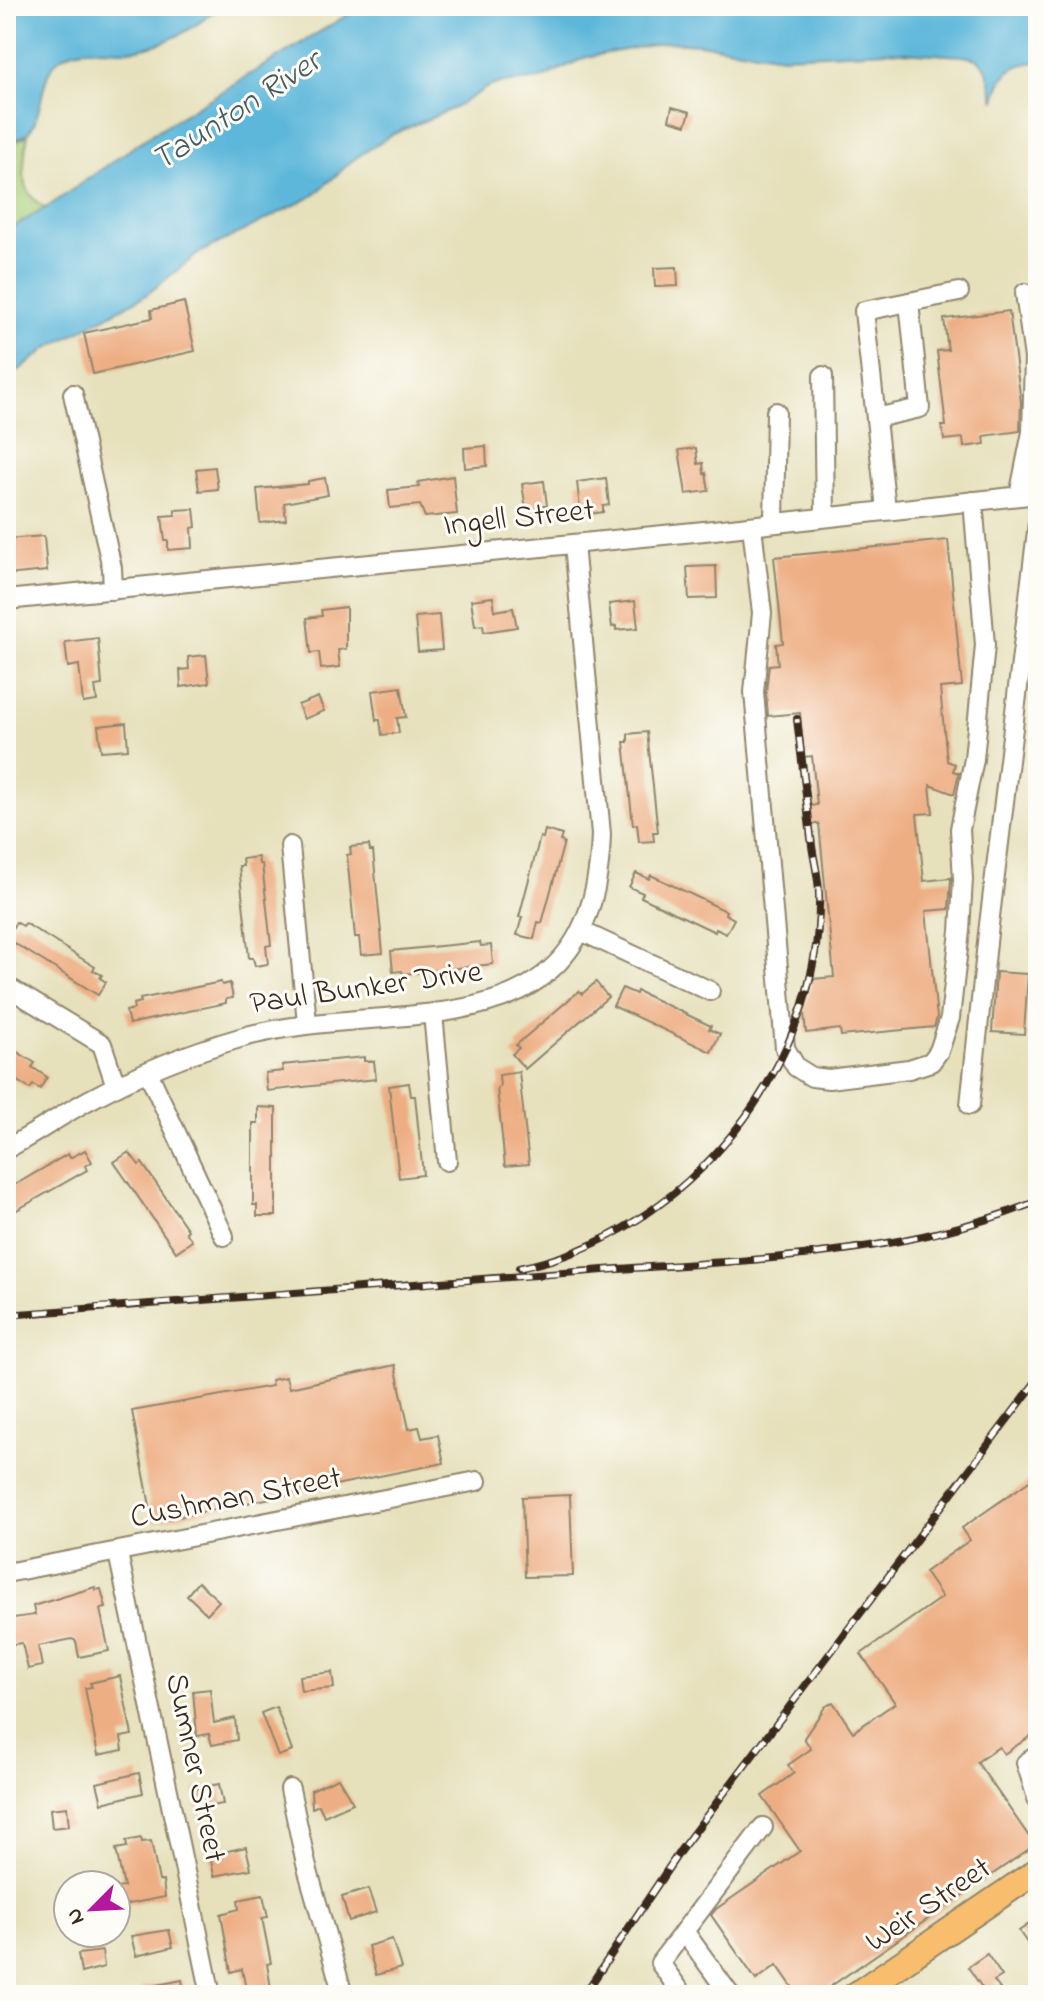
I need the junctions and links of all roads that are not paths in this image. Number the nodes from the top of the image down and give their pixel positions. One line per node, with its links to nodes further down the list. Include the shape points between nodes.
1 (959, 292): 3 (street)
2 (1025, 293): 9 (street, via 1034,358 1032,432)
3 (909, 302): 7 (street, via 920,408); 7 (street, via 864,311)
4 (823, 376): 12 (street)
5 (73, 394): 17 (street)
6 (776, 412): 13 (street)
7 (876, 418): 11 (street)
8 (1038, 494): 9 (street, Ingell Street)
9 (1019, 496): 10 (street, Ingell Street)
10 (973, 501): 11 (street, Ingell Street); 15 (street, via 985,645 974,759 960,829 963,879 950,1018 931,1062 864,1076 812,1077 796,1067 785,1048 754,692 762,613)
11 (886, 509): 12 (street, Ingell Street)
12 (825, 517): 13 (street, Ingell Street)
13 (774, 523): 15 (street, Ingell Street)
14 (1038, 523): 27 (street)
15 (752, 526): 16 (street, Ingell Street)
16 (574, 544): 17 (street, Ingell Street); 20 (street, Paul Bunker Drive, via 601,834 600,868)
17 (113, 590): 18 (street, Ingell Street)
18 (6, 600)
19 (290, 846): 24 (street)
20 (581, 931): 22 (street); 23 (street, Paul Bunker Drive, via 553,967 521,991 481,1006)
21 (6, 986): 26 (street, via 102,1044)
22 (710, 991)
23 (433, 1014): 24 (street, Paul Bunker Drive); 29 (street)
24 (307, 1023): 25 (street, Paul Bunker Drive, via 242,1037)
25 (148, 1072): 26 (street, Paul Bunker Drive); 30 (street)
26 (116, 1086): 28 (street, Paul Bunker Drive)
27 (970, 1105)
28 (6, 1149)
29 (447, 1161)
30 (224, 1236)
31 (477, 1481): 32 (street, Cushman Street)
32 (118, 1553): 33 (street, Cushman Street); 40 (street, Sumner Street)
33 (6, 1573)
34 (1038, 1755): 36 (street, via 1026,1763)
35 (290, 1789): 41 (street)
36 (1038, 1801)
37 (763, 1827): 39 (street)
38 (1038, 1870): 44 (main road, Weir Street)
39 (684, 1931): 42 (street, via 660,1963); 43 (street)
40 (211, 1995)
41 (343, 1995)
42 (683, 1995)
43 (730, 1995)
44 (855, 1995)

